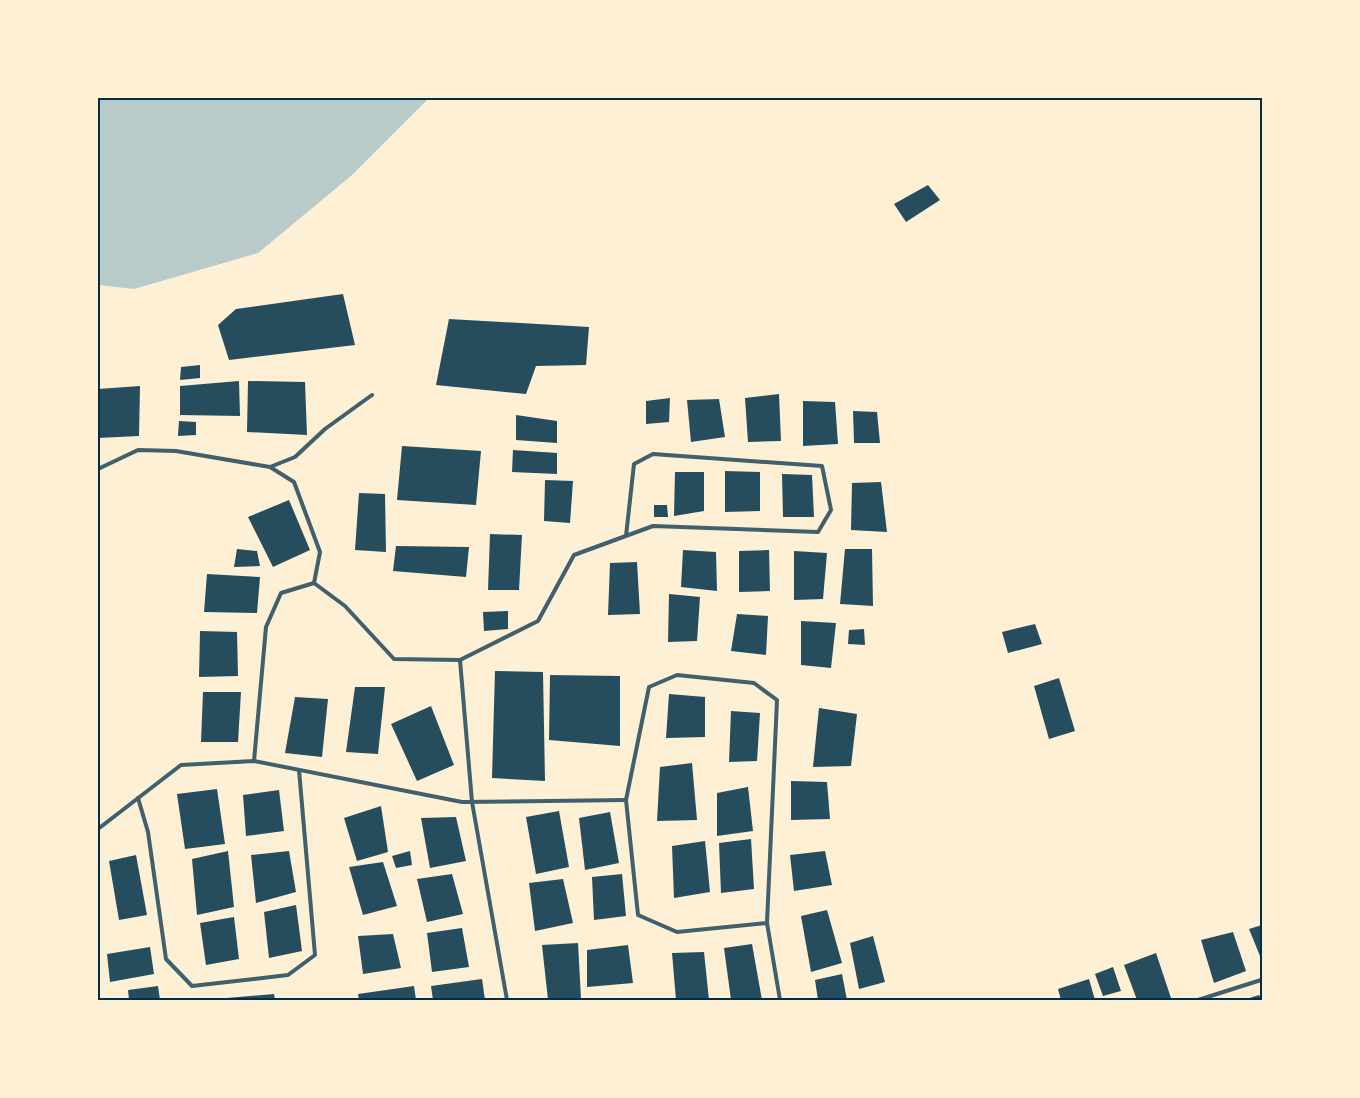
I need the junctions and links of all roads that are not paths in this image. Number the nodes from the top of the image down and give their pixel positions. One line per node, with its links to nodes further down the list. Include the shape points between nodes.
1 (372, 395): 2 (lane, via 325,429 295,457)
2 (270, 467): 3 (lane, via 176,451 138,450); 5 (lane, via 294,482 320,552)
3 (98, 469)
4 (626, 536): 4 (lane, via 653,526 818,532 831,510 822,466 652,454 634,464); 6 (lane, via 574,555 538,621)
5 (314, 583): 6 (lane, via 345,606 394,659); 7 (lane, via 281,593 266,627)
6 (460, 660): 11 (lane)
7 (254, 762): 8 (lane); 9 (lane, via 181,765)
8 (299, 770): 9 (lane, via 315,955 288,975 192,986 166,959 148,832); 11 (lane)
9 (138, 798): 12 (lane)
10 (626, 800): 11 (lane); 13 (lane, via 638,915 677,932); 13 (lane, via 649,687 677,675 754,683 777,700)
11 (472, 802): 15 (lane)
12 (98, 829)
13 (767, 923): 16 (lane)
14 (1261, 980): 17 (lane)
15 (508, 1000)
16 (780, 1000)
17 (1198, 1000)

